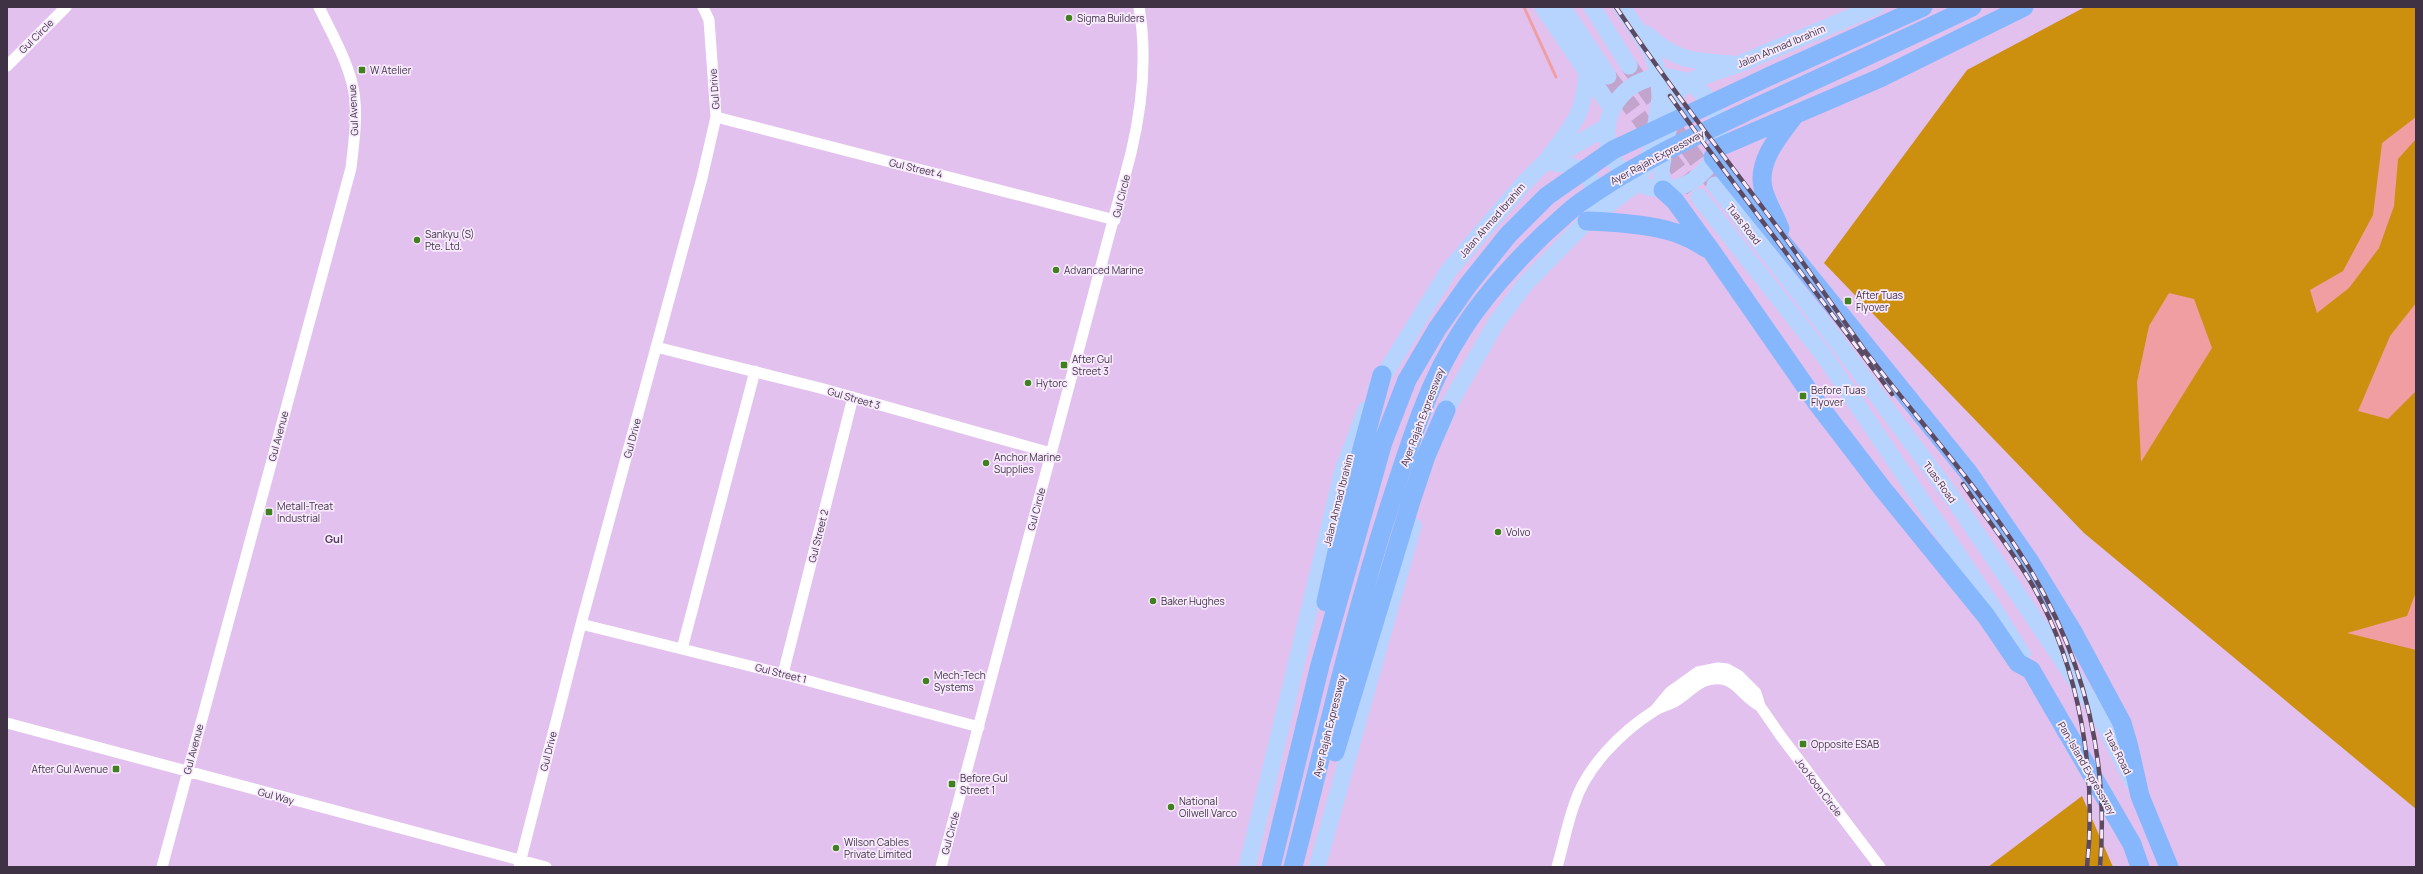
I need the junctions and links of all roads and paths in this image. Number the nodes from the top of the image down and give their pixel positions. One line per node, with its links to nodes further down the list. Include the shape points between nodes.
1 (66, 7): 14 (street, Gul Circle)
2 (319, 7): 47 (street, Gul Avenue, via 346,62 353,84 356,127 351,168)
3 (703, 7): 22 (street, Gul Drive, via 709,20)
4 (1139, 7): 30 (street, Gul Circle, via 1142,47 1136,130)
5 (1543, 7): 16 (main road)
6 (1562, 7): 17 (main road)
7 (1592, 7): 15 (main road)
8 (1622, 7): 13 (main road, via 1662,49 1693,60); 18 (main road, via 1652,52)
9 (1875, 7): 13 (main road, Jalan Ahmad Ibrahim)
10 (1923, 7): 42 (highway, via 1613,150 1547,196 1508,235 1437,329 1408,380 1383,442)
11 (1972, 7): 55 (highway, Ayer Rajah Expressway, via 1685,141 1625,172 1578,203 1513,264 1460,333 1438,373 1410,444 1352,632)
12 (2024, 7): 21 (highway, via 1880,78)
13 (1739, 64): 19 (main road, Jalan Ahmad Ibrahim)
14 (7, 66)
15 (1629, 66)
16 (1587, 72): 20 (main road); 25 (main road, via 1586,96 1579,116)
17 (1608, 76)
18 (1659, 77): 19 (main road); 20 (main road, via 1647,79 1627,90); 26 (main road, via 1660,98 1652,149)
19 (1686, 82): 24 (main road, via 1702,94 1713,109 1719,135); 28 (main road, via 1674,97 1660,170)
20 (1612, 109): 23 (main road)
21 (1795, 115): 24 (highway); 32 (highway, via 1774,142 1764,164 1763,188)
22 (716, 118): 30 (street, Gul Street 4); 34 (street, Gul Drive)
23 (1608, 126): 25 (main road, Jalan Ahmad Ibrahim); 26 (main road, via 1608,145 1612,157 1626,176)
24 (1715, 152): 28 (main road, via 1705,170 1693,181); 32 (highway)
25 (1545, 162): 31 (main road, via 1575,166 1590,177 1594,183 1593,203); 36 (main road, Jalan Ahmad Ibrahim, via 1449,270)
26 (1636, 183): 28 (main road); 31 (main road)
27 (1715, 185): 48 (main road, Tuas Road, via 1838,343 1956,504 2100,716)
28 (1663, 190): 33 (highway, via 1675,201)
29 (1699, 197): 43 (main road, Tuas Road, via 1825,357 1981,588)
30 (1115, 220): 39 (street, Gul Circle)
31 (1587, 221): 33 (highway, via 1612,222 1684,235); 38 (main road, via 1526,283 1496,323)
32 (1785, 243): 48 (highway, via 1968,472 2030,562 2073,632 2118,717 2129,747)
33 (1712, 252): 43 (highway, via 1817,403 1986,616 2018,663)
34 (656, 347): 35 (street, Gul Street 3); 40 (street, Gul Drive)
35 (755, 371): 37 (street, Gul Street 3); 41 (street)
36 (1382, 375): 42 (highway, via 1348,501 1322,619 1318,647); 53 (main road, Jalan Ahmad Ibrahim, via 1362,418 1343,470)
37 (853, 397): 39 (street, Gul Street 3); 44 (street, Gul Street 2)
38 (1446, 410): 56 (highway, via 1426,456 1411,501); 57 (main road)
39 (1051, 453): 46 (street, Gul Circle)
40 (581, 624): 41 (street, Gul Street 1); 49 (street, Gul Drive)
41 (682, 649): 44 (street, Gul Street 1)
42 (1320, 665): 54 (highway)
43 (2031, 670): 60 (highway, Pan-Island Expressway, via 2132,844)
44 (783, 674): 46 (street, Gul Street 1)
45 (7, 723): 47 (street, Gul Way)
46 (979, 727): 52 (street, Gul Circle)
47 (187, 773): 49 (street, Gul Way); 50 (street, Gul Avenue)
48 (2140, 796): 61 (highway)
49 (520, 864): 51 (street, Gul Way)
50 (162, 867)
51 (546, 867)
52 (941, 867)
53 (1247, 867)
54 (1271, 867)
55 (1293, 867)
56 (1297, 867)
57 (1317, 867)
58 (1558, 867): 59 (street, Joo Koon Circle, via 1574,804 1582,787 1614,744 1656,710 1670,692 1708,668 1727,669 1738,674 1756,693 1760,706)
59 (1880, 867)
60 (2140, 867)
61 (2169, 867)

